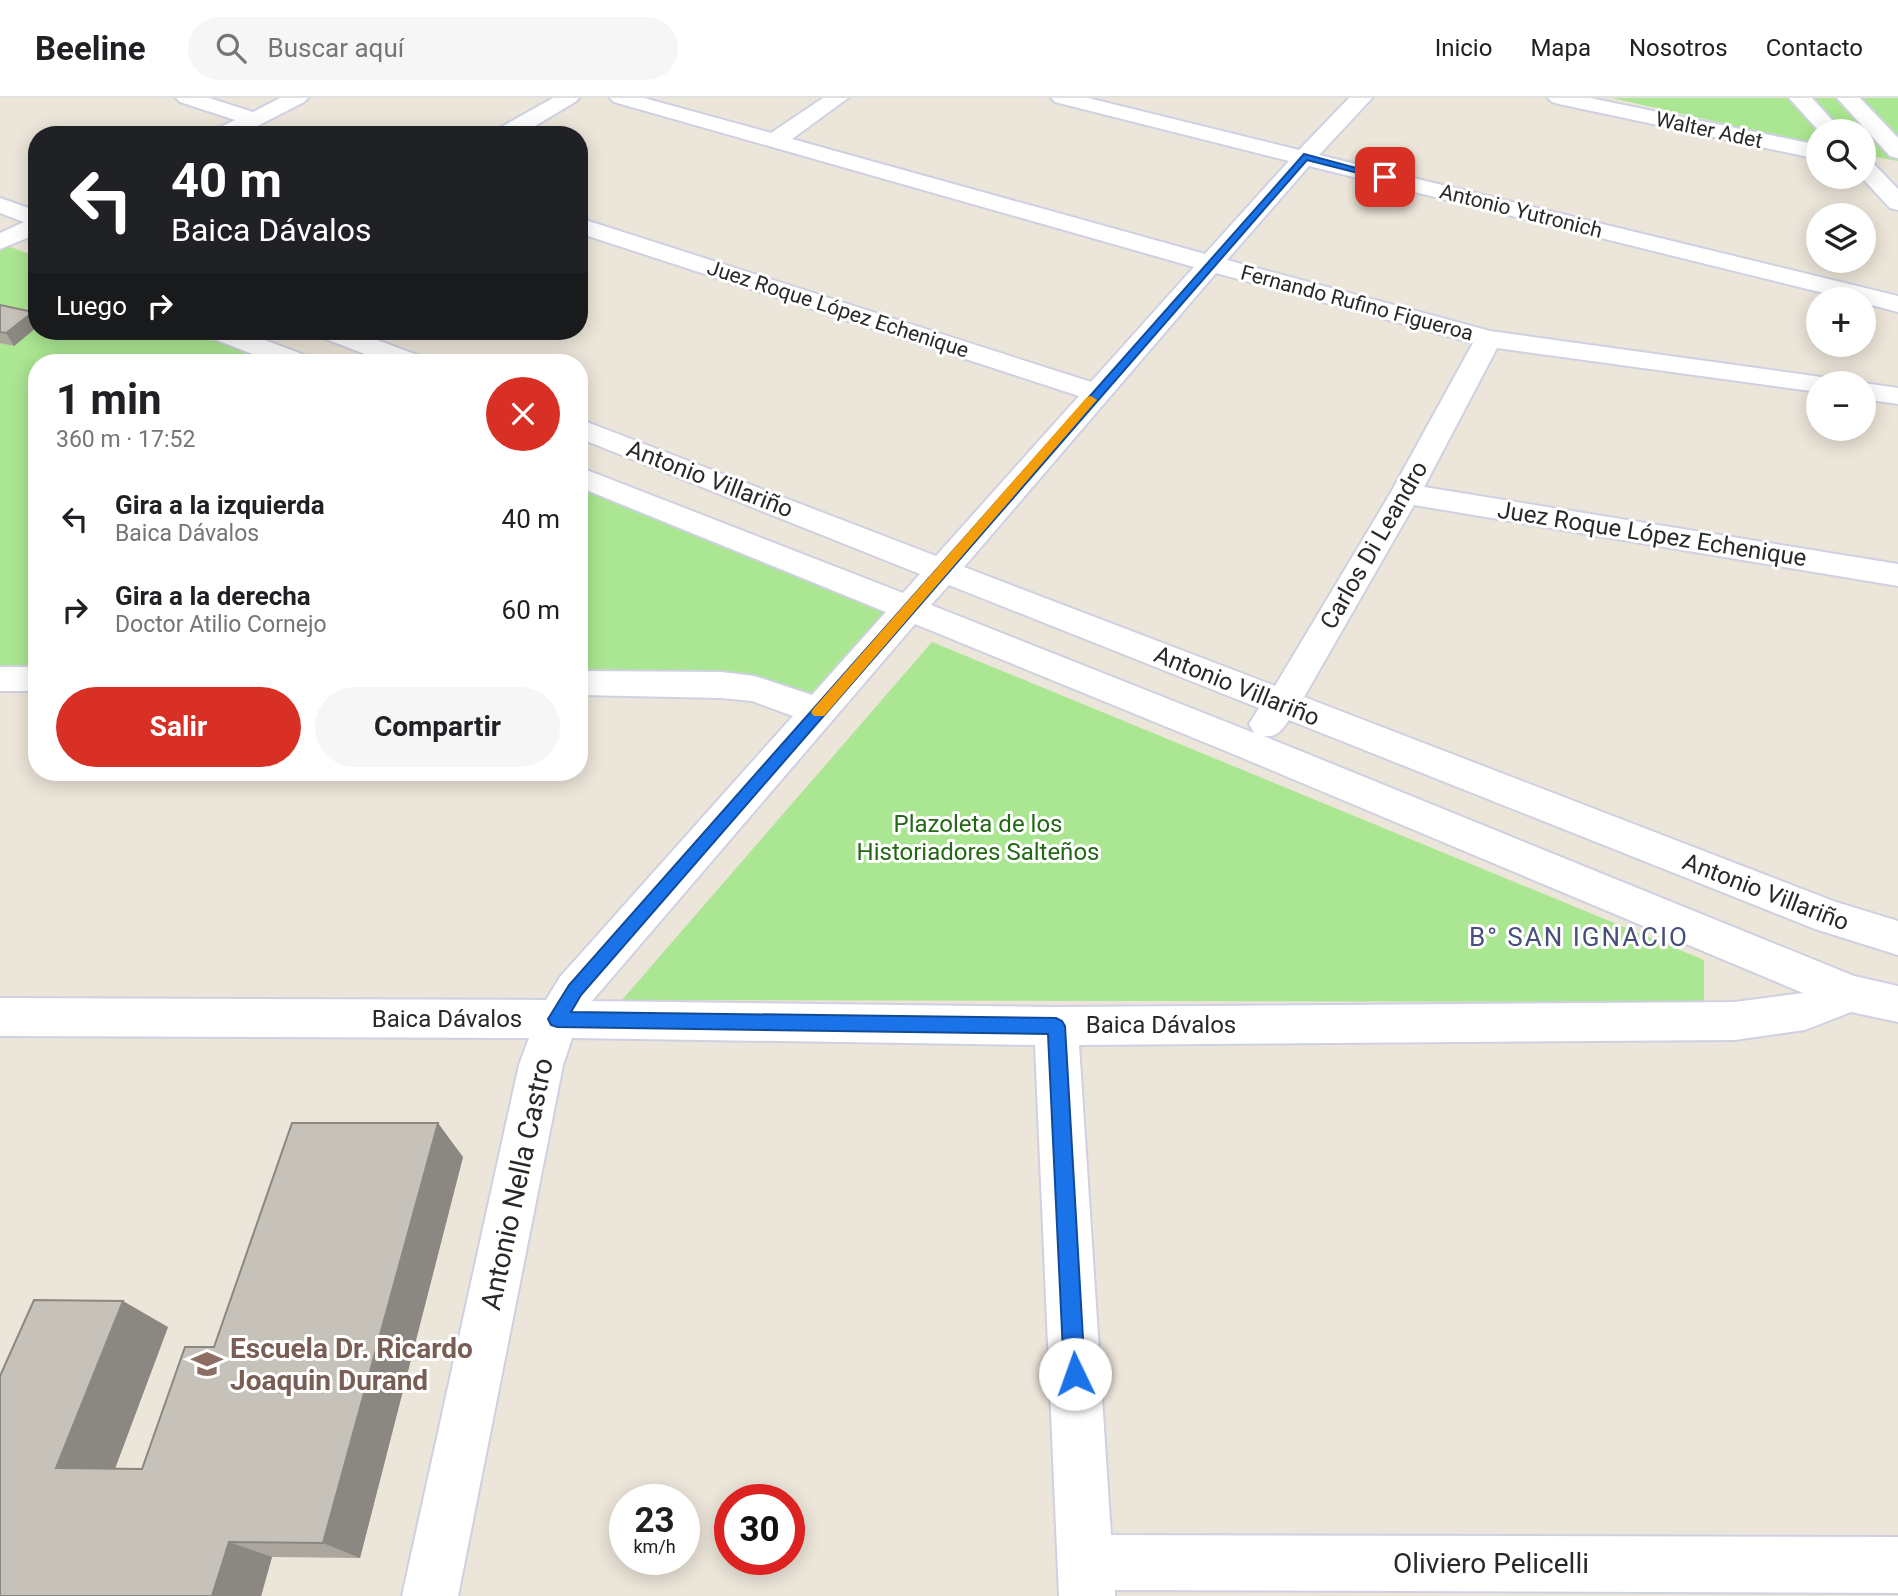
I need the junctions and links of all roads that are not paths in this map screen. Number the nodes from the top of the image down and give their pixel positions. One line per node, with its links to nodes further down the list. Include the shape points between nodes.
1 (187, 98): 11 (street)
2 (297, 98): 11 (street)
3 (568, 98): 14 (street)
4 (621, 98): 15 (street, Fernando Rufino Figueroa)
5 (837, 98): 15 (street)
6 (1062, 98): 18 (street, Antonio Yutronich)
7 (1361, 98): 18 (street, Antonio Nella Castro)
8 (1559, 98): 16 (street, Walter Adet)
9 (1800, 98): 12 (street)
10 (1847, 98): 17 (street)
11 (254, 119): 13 (street)
12 (1819, 119)
13 (240, 126)
14 (520, 126)
15 (776, 140): 29 (street, Fernando Rufino Figueroa)
16 (1806, 149)
17 (1898, 151)
18 (1304, 157): 29 (street, Antonio Nella Castro); 30 (street, Antonio Yutronich)
19 (1876, 166): 20 (street)
20 (1898, 169)
21 (1876, 178): 22 (street)
22 (1898, 203)
23 (0, 205): 24 (street)
24 (28, 216)
25 (588, 228): 37 (street, Juez Roque López Echenique)
26 (28, 229): 27 (street)
27 (0, 242): 28 (street)
28 (24, 252)
29 (1212, 264): 31 (street, Fernando Rufino Figueroa); 37 (street, Antonio Nella Castro)
30 (1898, 304)
31 (1489, 339): 36 (street, Fernando Rufino Figueroa); 42 (street, Carlos Di Leandro)
32 (241, 340): 34 (street)
33 (353, 340): 35 (street)
34 (277, 354)
35 (389, 354)
36 (1806, 382)
37 (1097, 393): 43 (street, Antonio Nella Castro)
38 (1876, 393): 39 (street)
39 (1898, 396)
40 (588, 432): 43 (street, Antonio Villariño)
41 (588, 480): 45 (street, Antonio Villariño)
42 (1405, 494): 44 (street, Juez Roque López Echenique); 49 (street, Carlos Di Leandro)
43 (944, 570): 45 (street, Antonio Nella Castro); 49 (street, Antonio Villariño)
44 (1898, 575)
45 (907, 608): 50 (street, Antonio Nella Castro); 51 (street, Antonio Villariño)
46 (0, 679): 47 (street)
47 (28, 679)
48 (588, 683): 50 (street, via 722,685 754,689)
49 (1282, 704): 51 (street, Carlos Di Leandro); 52 (street, Antonio Villariño, via 1829,917)
50 (819, 711): 56 (street, Antonio Nella Castro, via 575,990)
51 (1251, 746): 53 (street, Antonio Villariño)
52 (1898, 938)
53 (1852, 994): 54 (street); 57 (street, Baica Dávalos, via 1805,1011 1734,1021)
54 (1898, 1004)
55 (0, 1017): 56 (street, Baica Dávalos)
56 (557, 1019): 57 (street, Baica Dávalos); 60 (street, Antonio Nella Castro, via 541,1065)
57 (1056, 1026): 59 (street)
58 (1898, 1565): 59 (street, Oliviero Pelicelli)
59 (1086, 1579)
60 (430, 1596)

